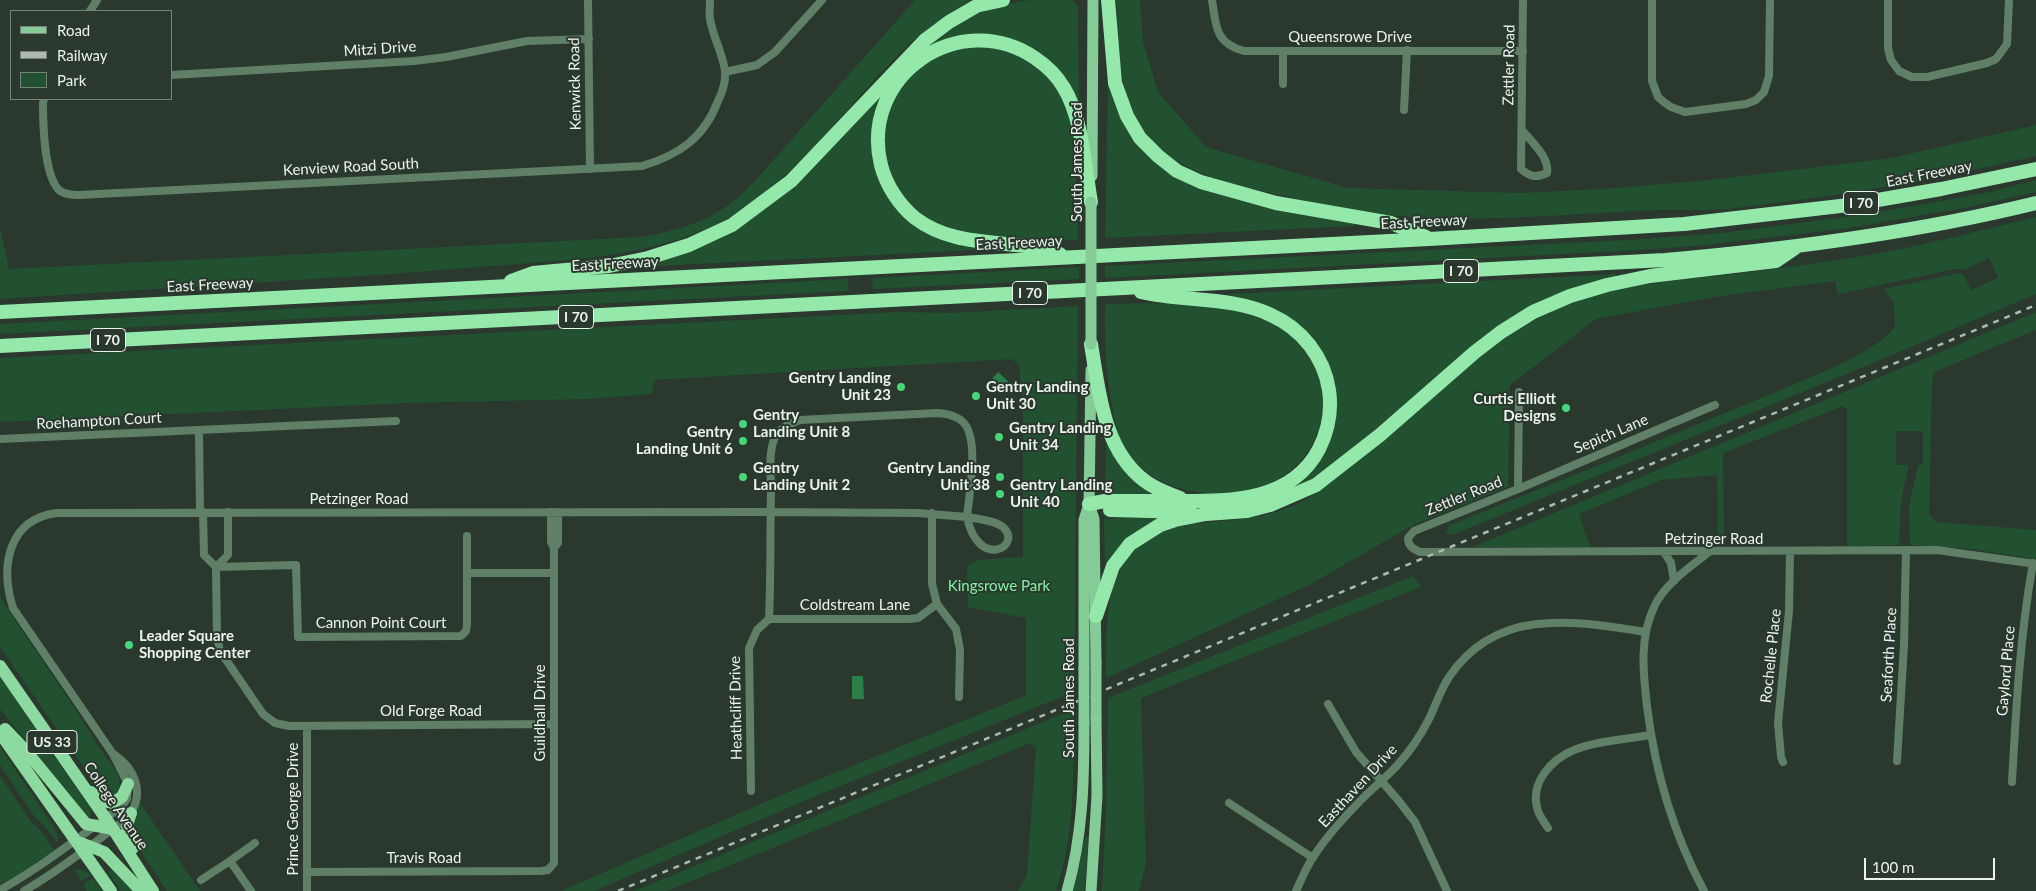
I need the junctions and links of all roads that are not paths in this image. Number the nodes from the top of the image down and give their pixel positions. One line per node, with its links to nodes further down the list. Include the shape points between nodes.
1 (588, 0): 14 (street, Kenwick Road)
2 (710, 0): 18 (street, via 710,18)
3 (822, 0): 18 (street, via 775,52 756,65)
4 (1003, 0): 13 (highway)
5 (1093, 0): 26 (main road, South James Road)
6 (1108, 0): 28 (highway, via 1115,83 1127,116 1140,138 1177,171 1201,182 1276,203 1391,223)
7 (1212, 0): 16 (street, Queensrowe Drive, via 1216,27 1221,39 1231,48)
8 (1523, 0): 17 (street, Zettler Road)
9 (1652, 0): 10 (street, via 1652,81 1664,103 1678,110 1693,112 1746,104 1761,96 1769,76)
10 (1770, 0)
11 (1888, 0): 12 (street, via 1891,60 1898,71 1912,77 1926,77 1996,59 2007,44)
12 (2009, 0)
13 (982, 3): 31 (highway, via 925,40 791,180 732,225 689,246 648,258 609,266 533,273)
14 (588, 39): 19 (street, Mitzi Drive, via 527,42 414,62); 24 (street, Kenwick Road)
15 (1406, 50): 16 (street, Queensrowe Drive); 17 (street, Queensrowe Drive); 22 (street)
16 (1283, 51): 20 (street)
17 (1523, 51): 23 (street, Zettler Road)
18 (725, 72): 24 (street, Kenview Road South, via 713,115 701,133 672,155 642,166)
19 (172, 75)
20 (1283, 84)
21 (44, 100): 24 (street, Kenview Road South, via 44,142 55,184 61,191 79,196)
22 (1404, 110)
23 (1522, 130): 23 (street, Zettler Road, via 1521,169 1529,176 1539,177 1547,173 1548,166)
24 (590, 169)
25 (2036, 169): 28 (highway, East Freeway / I 70, via 1898,197 1764,216 1684,224)
26 (1091, 202): 30 (highway, via 1070,99 1053,73 1026,52 983,41 949,46 918,60 889,93 880,118 879,158 890,187 914,217 953,237 1042,248); 34 (main road, South James Road, bridge)
27 (2036, 203): 29 (highway, I 70, via 1918,228)
28 (1429, 239): 30 (highway, East Freeway / I 70)
29 (1796, 247): 32 (highway, I 70, via 1665,260); 49 (highway, via 1776,261 1650,276 1588,290 1551,304 1501,332 1316,485 1258,508)
30 (1068, 257): 31 (highway, East Freeway / I 70)
31 (498, 286): 33 (highway, East Freeway / I 70)
32 (1125, 288): 35 (highway, I 70); 42 (highway, via 1162,297 1230,304 1272,316 1304,339 1319,358 1327,380 1330,413 1323,441 1306,468 1278,488 1247,498)
33 (0, 312)
34 (1091, 344): 42 (highway, via 1103,409 1119,452 1145,481); 43 (main road, South James Road)
35 (0, 346)
36 (1519, 392): 41 (street, Zettler Road)
37 (1715, 406): 41 (street, Sepich Lane)
38 (396, 421): 39 (street, Roehampton Court)
39 (199, 430): 40 (street, Roehampton Court); 44 (street)
40 (0, 439)
41 (1518, 489): 51 (street, Zettler Road)
42 (1188, 501): 43 (highway, via 1105,501)
43 (1089, 504): 49 (highway, via 1105,510); 63 (main road, South James Road, via 1094,519); 102 (main road, South James Road, bridge, via 1084,520 1082,814)
44 (201, 512): 45 (street, Petzinger Road); 58 (street, via 204,555); 74 (street, Petzinger Road, via 47,514 16,532 4,554 1,574 7,598)
45 (228, 512): 46 (street, Petzinger Road); 58 (street, via 228,555)
46 (554, 512): 47 (street, Petzinger Road); 60 (street, Guildhall Drive, via 551,542)
47 (771, 512): 48 (street, Petzinger Road); 50 (street, via 772,450 776,436 786,425 800,420 938,413 951,415 963,422 970,433); 64 (street)
48 (932, 513): 50 (street, Petzinger Road); 62 (street, via 932,584)
49 (1206, 514): 63 (highway, via 1160,525 1130,544 1108,576)
50 (967, 517): 50 (street, Petzinger Road, via 969,528 984,547 990,550 1003,547 1007,541 1004,528)
51 (1414, 531): 54 (street, Petzinger Road, via 1408,542 1420,552)
52 (467, 536): 59 (street, Cannon Point Court)
53 (1906, 550): 56 (street, Petzinger Road); 57 (street, Petzinger Road, via 1962,553); 75 (street, Seaforth Place)
54 (1664, 552): 55 (street, Petzinger Road); 61 (street, via 1671,563)
55 (1709, 552): 56 (street, Petzinger Road); 61 (street)
56 (1790, 552): 76 (street, Rochelle Place, via 1790,611 1778,723)
57 (2035, 563): 78 (street, Gaylord Place, via 2024,630)
58 (216, 567): 59 (street, Cannon Point Court, via 296,565 298,637 461,636 467,624); 71 (street, Prince George Drive, via 220,651 263,714 274,723)
59 (467, 573): 60 (street)
60 (554, 573): 69 (street, Guildhall Drive)
61 (1674, 582): 65 (street, via 1656,603)
62 (937, 604): 64 (street, Coldstream Lane, via 918,618 909,619); 67 (street, via 956,629 960,650)
63 (1096, 616): 103 (main road, South James Road, bridge, via 1097,796)
64 (769, 619): 81 (street, Heathcliff Drive, via 757,630 749,648)
65 (1646, 632): 73 (street, via 1644,684); 77 (street, Easthaven Drive, via 1554,622 1535,623 1500,633 1465,657 1454,670 1438,695 1416,743)
66 (0, 666): 80 (highway, College Avenue / US 33)
67 (959, 697)
68 (1328, 704): 77 (street, via 1356,752)
69 (554, 724): 71 (street, Old Forge Road); 91 (street, Guildhall Drive, via 554,863)
70 (0, 725): 84 (highway, via 27,752 86,824)
71 (307, 726): 92 (street, Prince George Drive)
72 (0, 732): 86 (highway, US 33)
73 (1651, 735): 85 (street, via 1575,749 1552,764 1543,774 1536,792 1538,812); 106 (street, via 1676,833)
74 (113, 754): 79 (street, Petzinger Road); 83 (street, Petzinger Road, via 132,772 136,783 137,796)
75 (1897, 761)
76 (1783, 762)
77 (1381, 781): 89 (street, Easthaven Drive, via 1336,828); 105 (street, via 1415,822)
78 (2012, 782)
79 (128, 784): 80 (highway, via 122,797 112,803 103,801); 84 (street, via 124,804)
80 (82, 786): 84 (highway, College Avenue / US 33)
81 (751, 792)
82 (1228, 803): 89 (street)
83 (131, 813): 84 (street); 99 (highway, via 127,823 128,840 154,879)
84 (105, 824): 86 (street); 88 (street); 98 (highway, College Avenue / US 33)
85 (1548, 828)
86 (76, 841): 88 (highway, US 33); 94 (street)
87 (256, 843): 90 (street)
88 (86, 849): 95 (street); 96 (highway, US 33); 97 (highway, via 104,852)
89 (1313, 858): 104 (street, Easthaven Drive)
90 (230, 861): 93 (street); 100 (street)
91 (542, 871): 92 (street, Travis Road)
92 (307, 872): 101 (street, Prince George Drive)
93 (201, 880)
94 (0, 890)
95 (24, 891)
96 (111, 891)
97 (141, 891)
98 (153, 891)
99 (157, 891)
100 (251, 891)
101 (307, 891)
102 (1067, 891)
103 (1091, 891)
104 (1296, 891)
105 (1447, 891)
106 (1704, 891)

